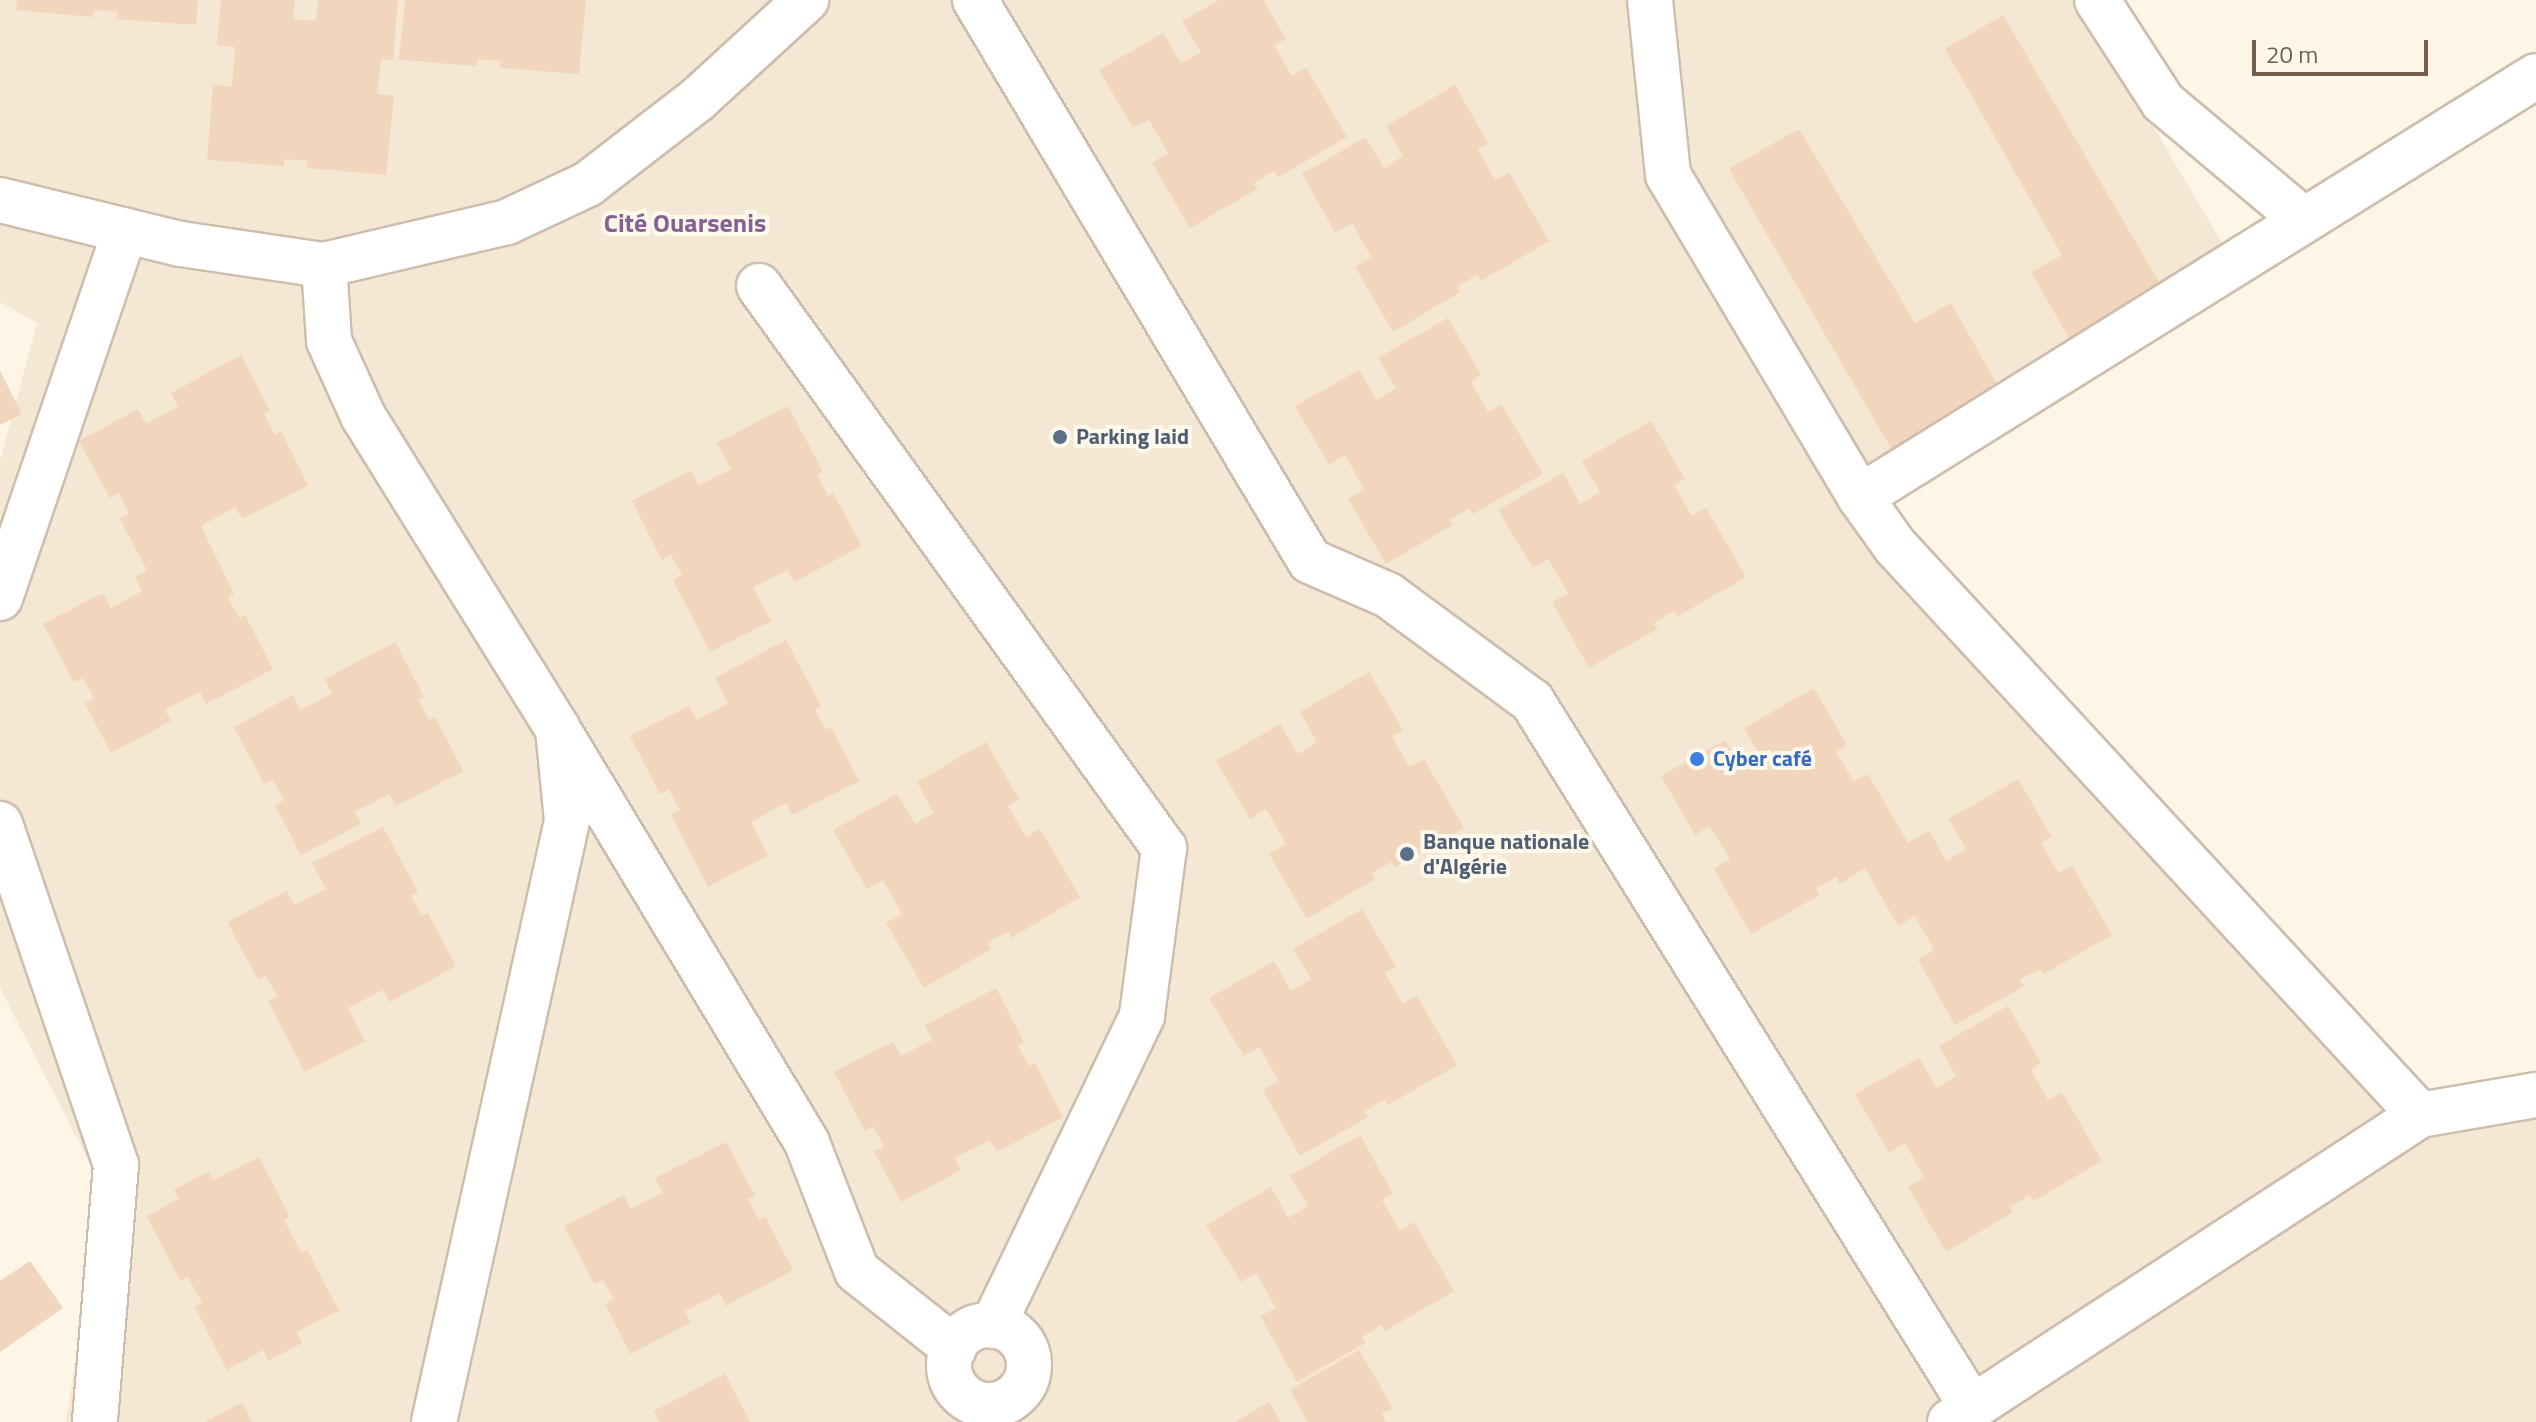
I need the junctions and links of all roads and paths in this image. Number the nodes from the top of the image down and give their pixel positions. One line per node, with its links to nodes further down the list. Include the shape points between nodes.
1 (806, 0): 9 (street, via 698,99 588,184 507,222)
2 (975, 0): 20 (street, via 1310,561 1388,595 1532,701)
3 (1650, 0): 11 (street, via 1668,175)
4 (2097, 0): 7 (street, via 2163,102)
5 (2536, 76): 7 (street)
6 (0, 200): 8 (street)
7 (2301, 218): 11 (street)
8 (125, 231): 9 (street); 12 (street)
9 (324, 265): 13 (street, via 329,341 363,416)
10 (759, 286): 17 (street, via 1164,848 1142,1016)
11 (1860, 497): 16 (street, via 1895,546)
12 (1, 592)
13 (558, 729): 18 (street, via 807,1143 857,1271); 22 (street, via 567,821)
14 (0, 824): 21 (street, via 116,1165)
15 (2536, 1095): 16 (street)
16 (2420, 1115): 20 (street)
17 (993, 1326): 18 (street, via 975,1328); 19 (street, via 1022,1342 1030,1368 1019,1393)
18 (954, 1348): 19 (street, via 952,1381)
19 (978, 1413)
20 (1961, 1415)
21 (95, 1422)
22 (434, 1422)

